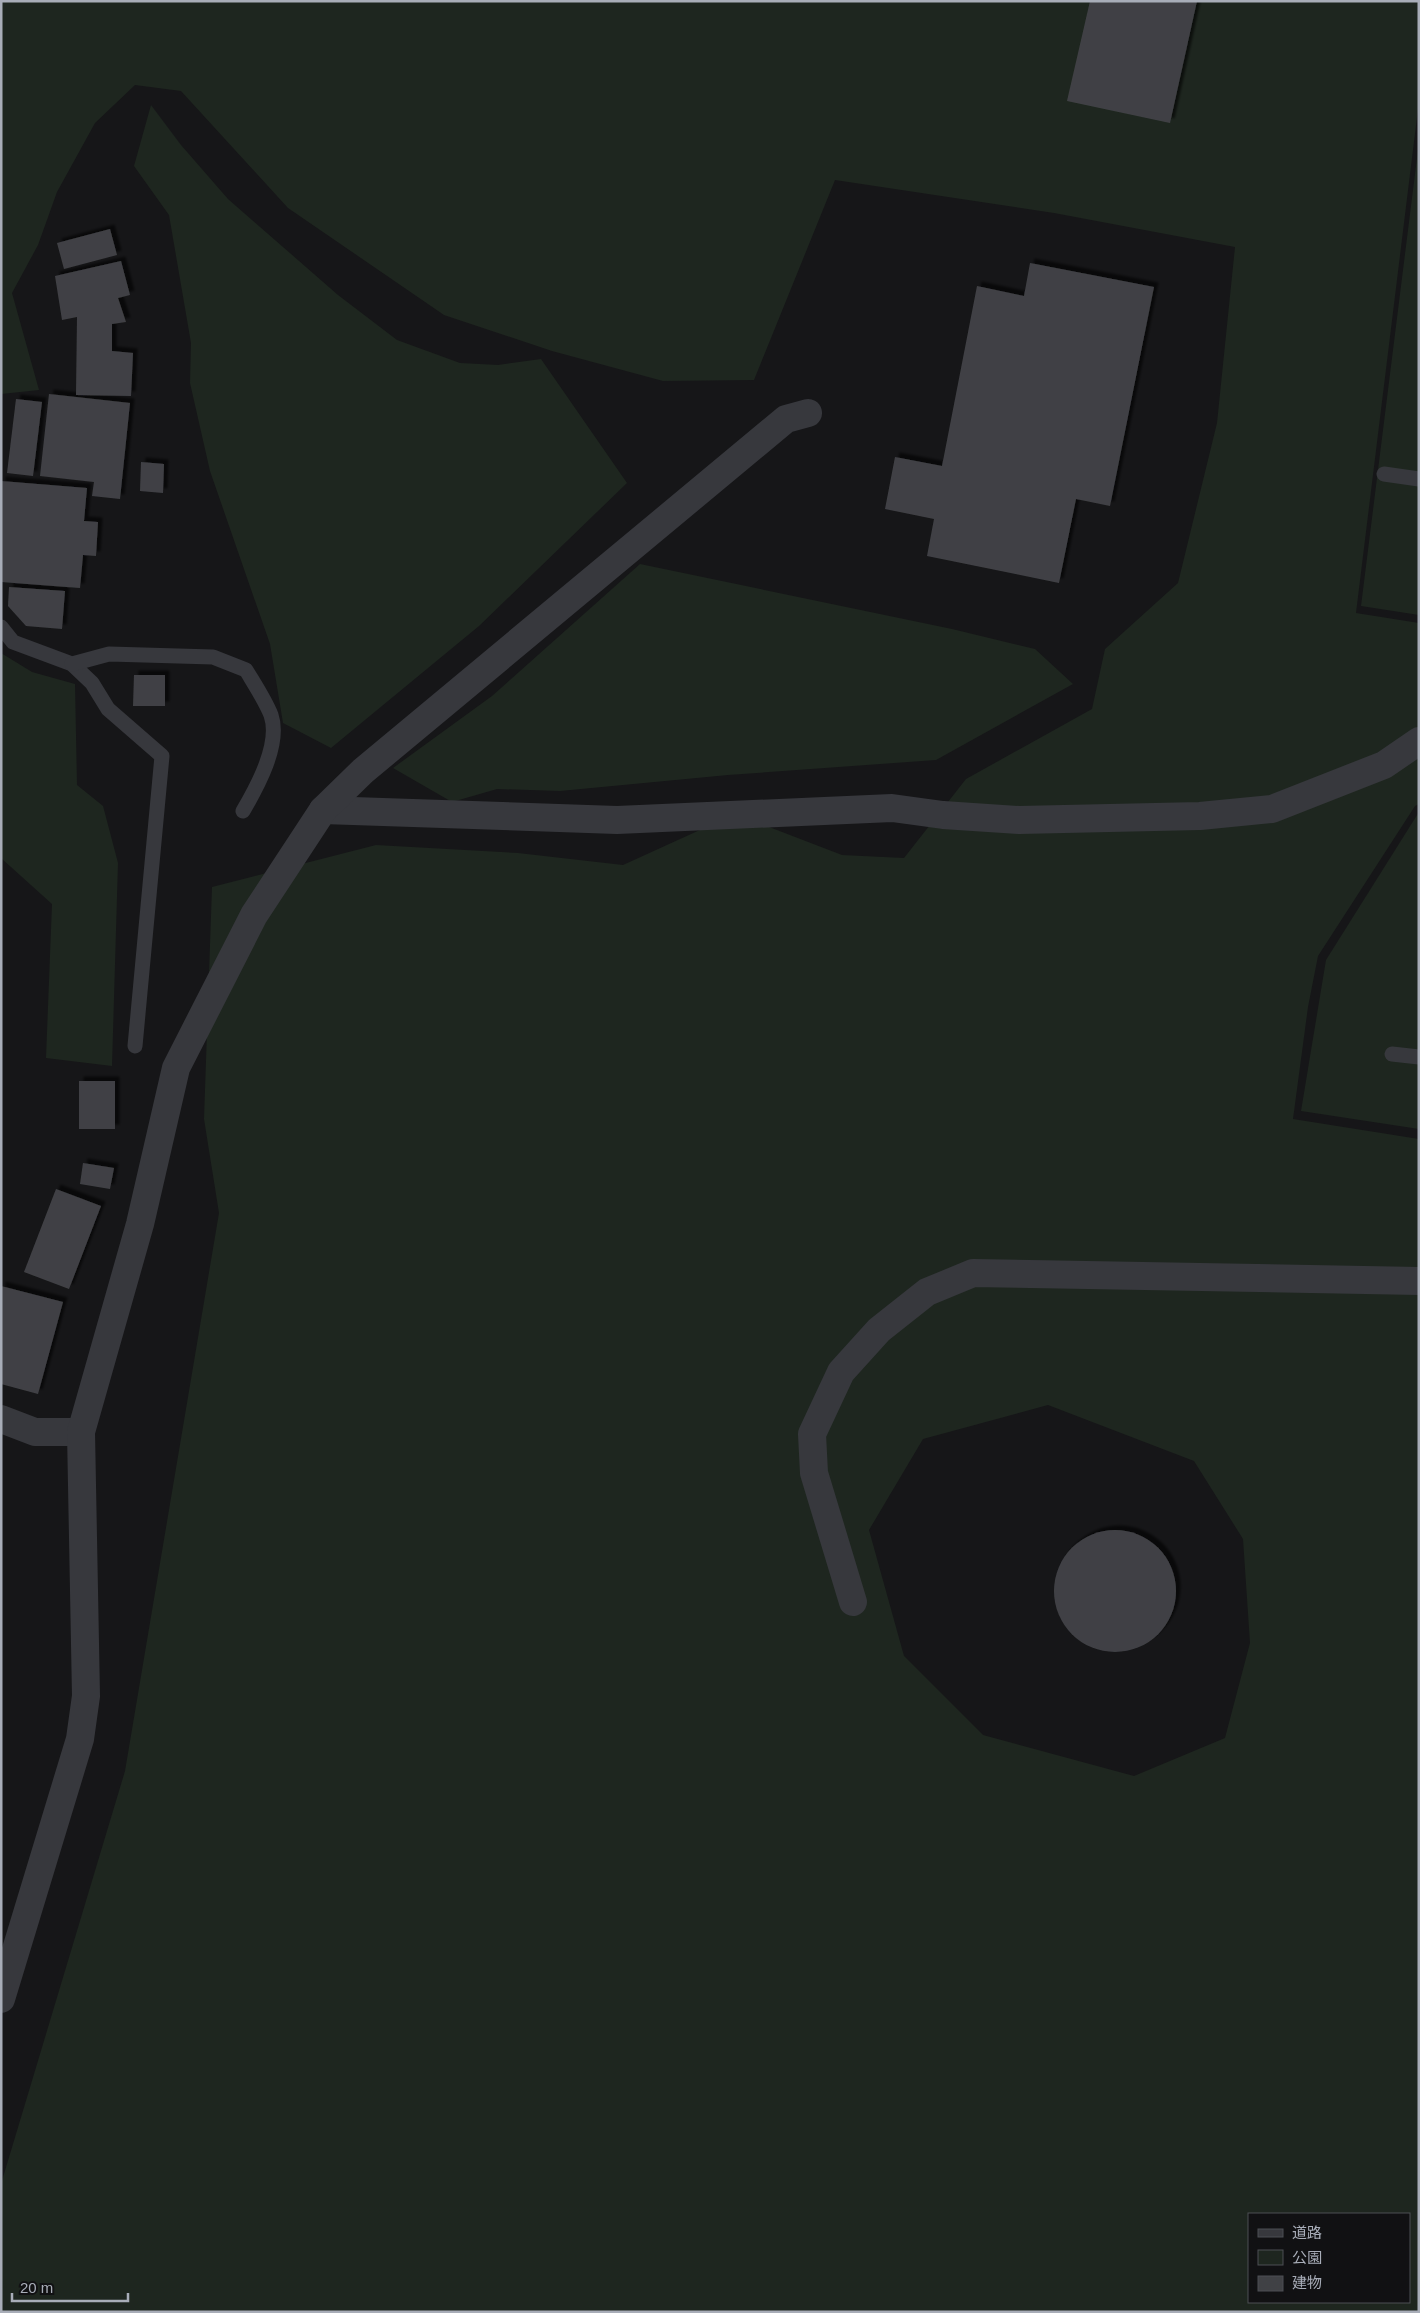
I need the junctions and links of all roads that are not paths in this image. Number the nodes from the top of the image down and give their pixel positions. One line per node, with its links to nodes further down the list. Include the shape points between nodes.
1 (808, 413): 7 (street, via 786,419 363,771)
2 (1384, 474): 3 (lane)
3 (1419, 479)
4 (1, 627): 5 (lane, via 13,642)
5 (72, 664): 8 (lane, via 110,654 213,657 246,670 272,716 272,746); 9 (lane, via 92,683 108,709 162,756)
6 (1419, 741): 7 (street, via 1384,765 1272,809 1200,816 1019,820 892,808 617,820)
7 (323, 810): 14 (street, via 254,914 176,1068 140,1224)
8 (243, 811)
9 (135, 1046)
10 (1392, 1054): 11 (lane)
11 (1419, 1058)
12 (1419, 1281): 15 (street, via 973,1273 927,1292 879,1330 841,1372 812,1434 814,1473)
13 (1, 1419): 14 (street, via 35,1432)
14 (81, 1432): 16 (street, via 86,1696 80,1739)
15 (854, 1602)
16 (1, 1999)

